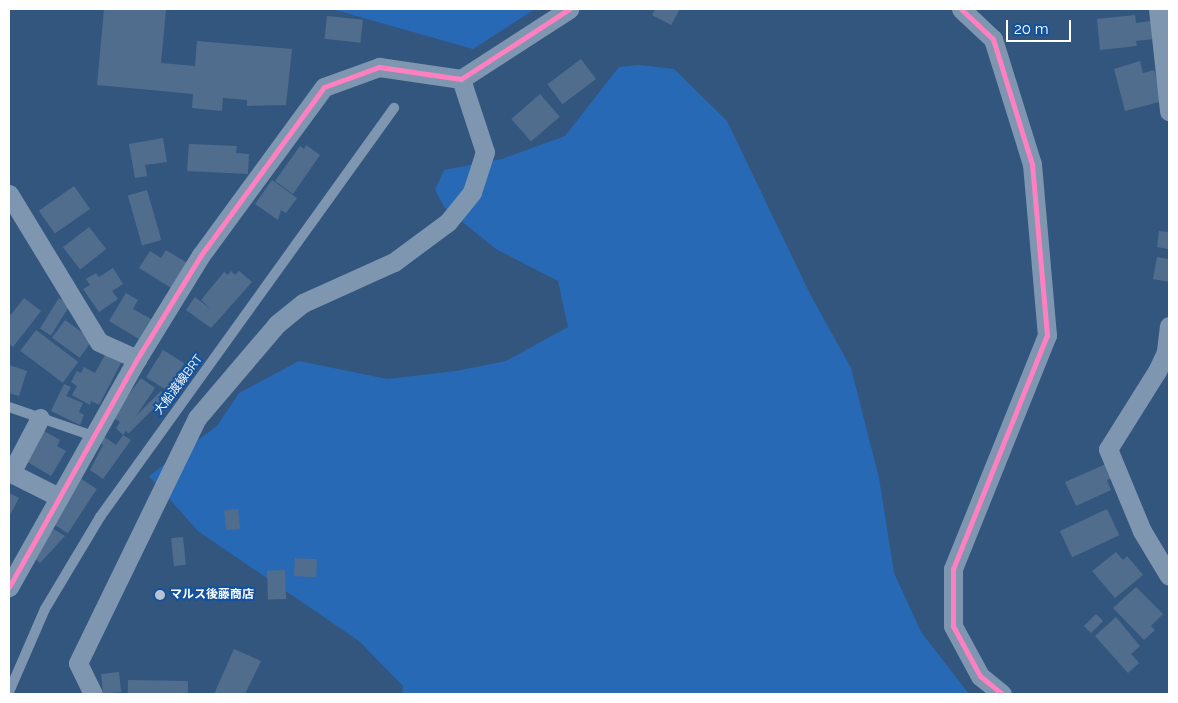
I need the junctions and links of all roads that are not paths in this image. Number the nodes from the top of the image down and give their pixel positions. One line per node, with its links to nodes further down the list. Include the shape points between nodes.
1 (569, 9): 4 (street)
2 (961, 9): 18 (street, via 993,38 1032,164 1047,335 953,569 953,626 980,676)
3 (1158, 9): 6 (street)
4 (461, 79): 9 (street, via 379,67 324,88 201,255); 17 (street, via 485,152 472,192 448,222 394,262 303,304 276,324 197,418 78,663)
5 (394, 108): 16 (lane, 大船渡線BRT, via 95,525 45,609)
6 (1169, 111)
7 (9, 194): 9 (street, via 99,342)
8 (1169, 326): 14 (street, via 1157,372 1108,449 1142,531)
9 (137, 359): 12 (street)
10 (9, 407): 11 (lane)
11 (40, 418): 12 (lane); 13 (street, via 11,473)
12 (94, 436): 13 (street)
13 (59, 497): 15 (street)
14 (1169, 576)
15 (9, 586)
16 (9, 692)
17 (93, 694)
18 (1002, 694)

